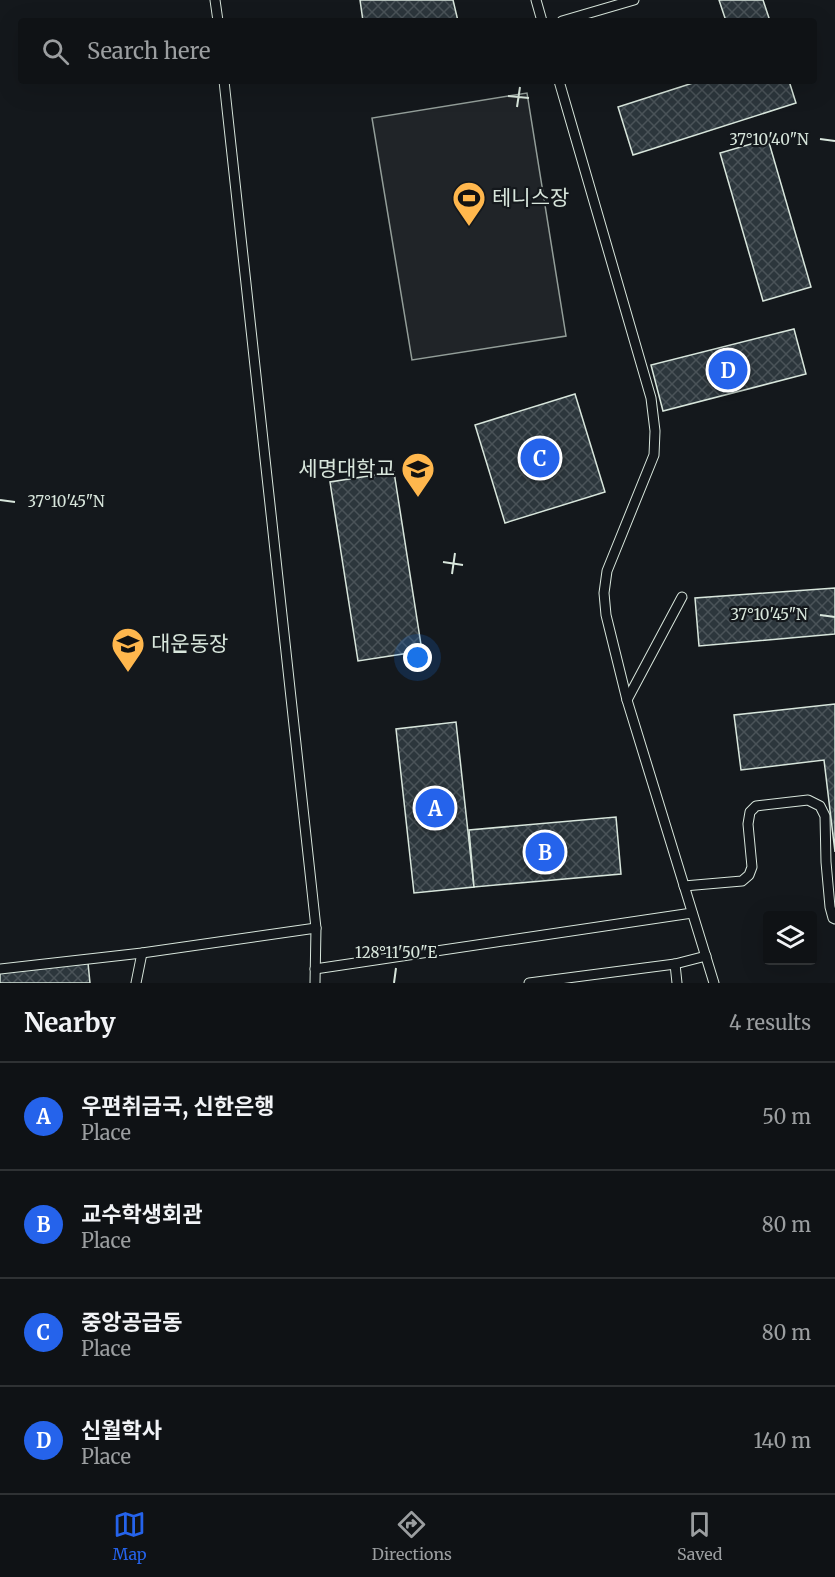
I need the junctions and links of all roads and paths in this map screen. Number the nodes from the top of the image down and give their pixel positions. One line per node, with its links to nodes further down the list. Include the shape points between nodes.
1 (215, 0): 4 (lane)
2 (536, 0): 5 (lane)
3 (634, 0): 6 (lane)
4 (218, 18)
5 (541, 18)
6 (572, 18)
7 (224, 84): 14 (lane)
8 (560, 84): 10 (lane, via 651,398 655,431 654,454 607,571 604,593)
9 (682, 597): 10 (lane)
10 (627, 700): 11 (lane)
11 (684, 886): 12 (lane); 13 (lane, via 742,880 752,867 750,812 756,806 808,800 820,806 825,816 830,907)
12 (692, 913): 16 (lane); 19 (lane)
13 (835, 919)
14 (316, 928): 15 (lane); 19 (lane)
15 (142, 953): 18 (lane); 20 (lane)
16 (706, 956): 17 (lane); 24 (lane)
17 (675, 964): 22 (lane); 23 (lane)
18 (0, 969)
19 (315, 969): 21 (lane)
20 (136, 983)
21 (315, 983)
22 (529, 983)
23 (677, 983)
24 (714, 983)

